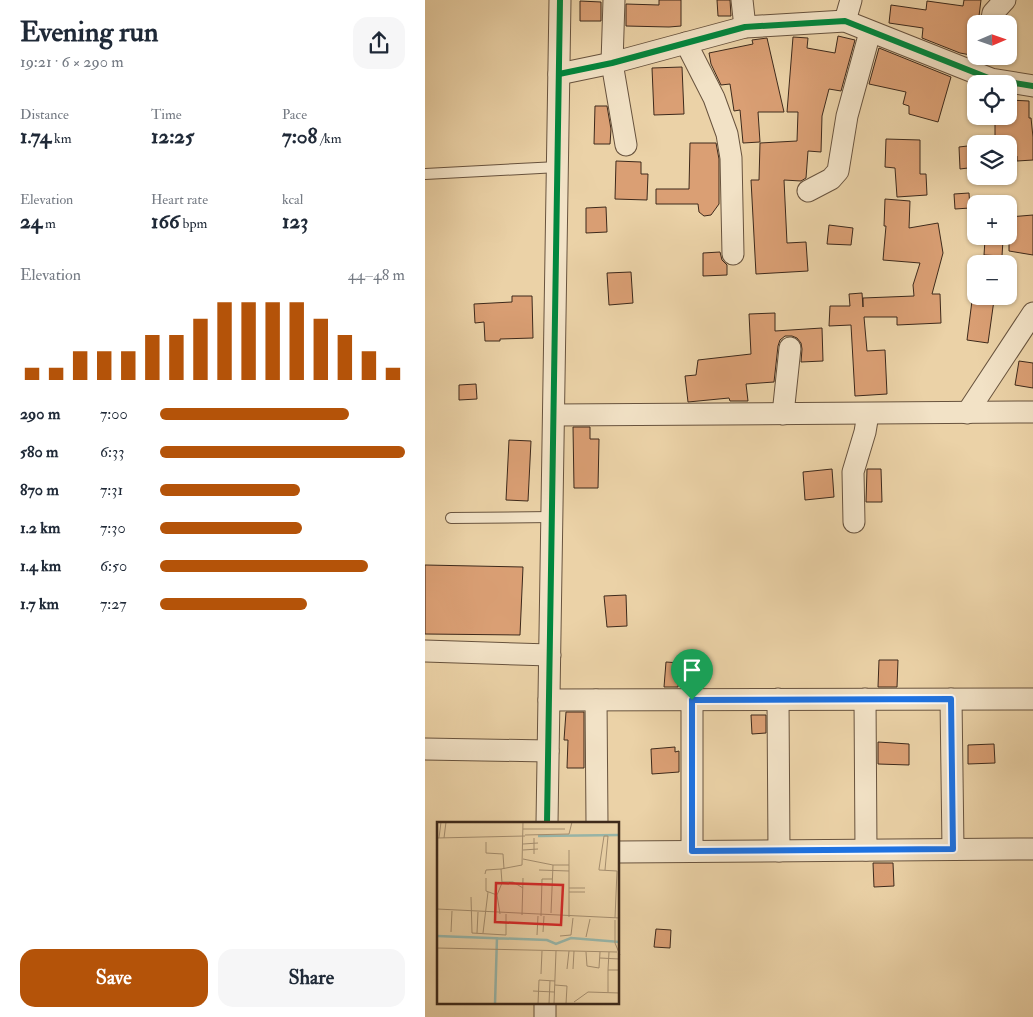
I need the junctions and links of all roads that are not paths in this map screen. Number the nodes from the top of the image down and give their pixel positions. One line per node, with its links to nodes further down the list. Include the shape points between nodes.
1 (560, 0): 13 (street)
2 (613, 0): 11 (street)
3 (742, 0): 8 (street)
4 (851, 0): 7 (street)
5 (1005, 0): 6 (street)
6 (993, 15)
7 (845, 21): 8 (street); 9 (street)
8 (745, 27): 10 (street)
9 (871, 32): 12 (street); 18 (street, via 847,116 838,171 831,179)
10 (686, 43): 11 (street); 19 (street, via 714,98 727,134 731,158)
11 (612, 63): 13 (street); 15 (street)
12 (985, 66): 14 (street, via 991,79)
13 (559, 74): 16 (street)
14 (1033, 86)
15 (626, 145)
16 (558, 167): 17 (lane); 26 (street)
17 (425, 174)
18 (808, 191)
19 (733, 254)
20 (1033, 313): 23 (street)
21 (790, 348): 24 (street)
22 (1033, 412): 23 (street)
23 (967, 413): 25 (street)
24 (783, 414): 25 (street); 26 (street)
25 (868, 414): 29 (street, via 853,472)
26 (554, 415): 27 (street)
27 (552, 517): 28 (lane); 31 (street)
28 (451, 518)
29 (854, 522)
30 (425, 651): 31 (street)
31 (549, 655): 36 (street)
32 (1033, 698): 35 (street)
33 (778, 699): 34 (street); 38 (street); 47 (street)
34 (865, 699): 35 (street); 45 (street)
35 (951, 699): 43 (street)
36 (549, 700): 37 (street); 40 (street)
37 (596, 700): 38 (street); 42 (street)
38 (692, 700): 46 (street)
39 (425, 749): 40 (street)
40 (548, 751): 41 (street)
41 (547, 822)
42 (597, 822)
43 (953, 849): 44 (street); 45 (street)
44 (1033, 849)
45 (866, 850): 47 (street)
46 (692, 851): 47 (street); 48 (street)
47 (779, 851)
48 (620, 852)
49 (545, 1004): 50 (street)
50 (545, 1017)

